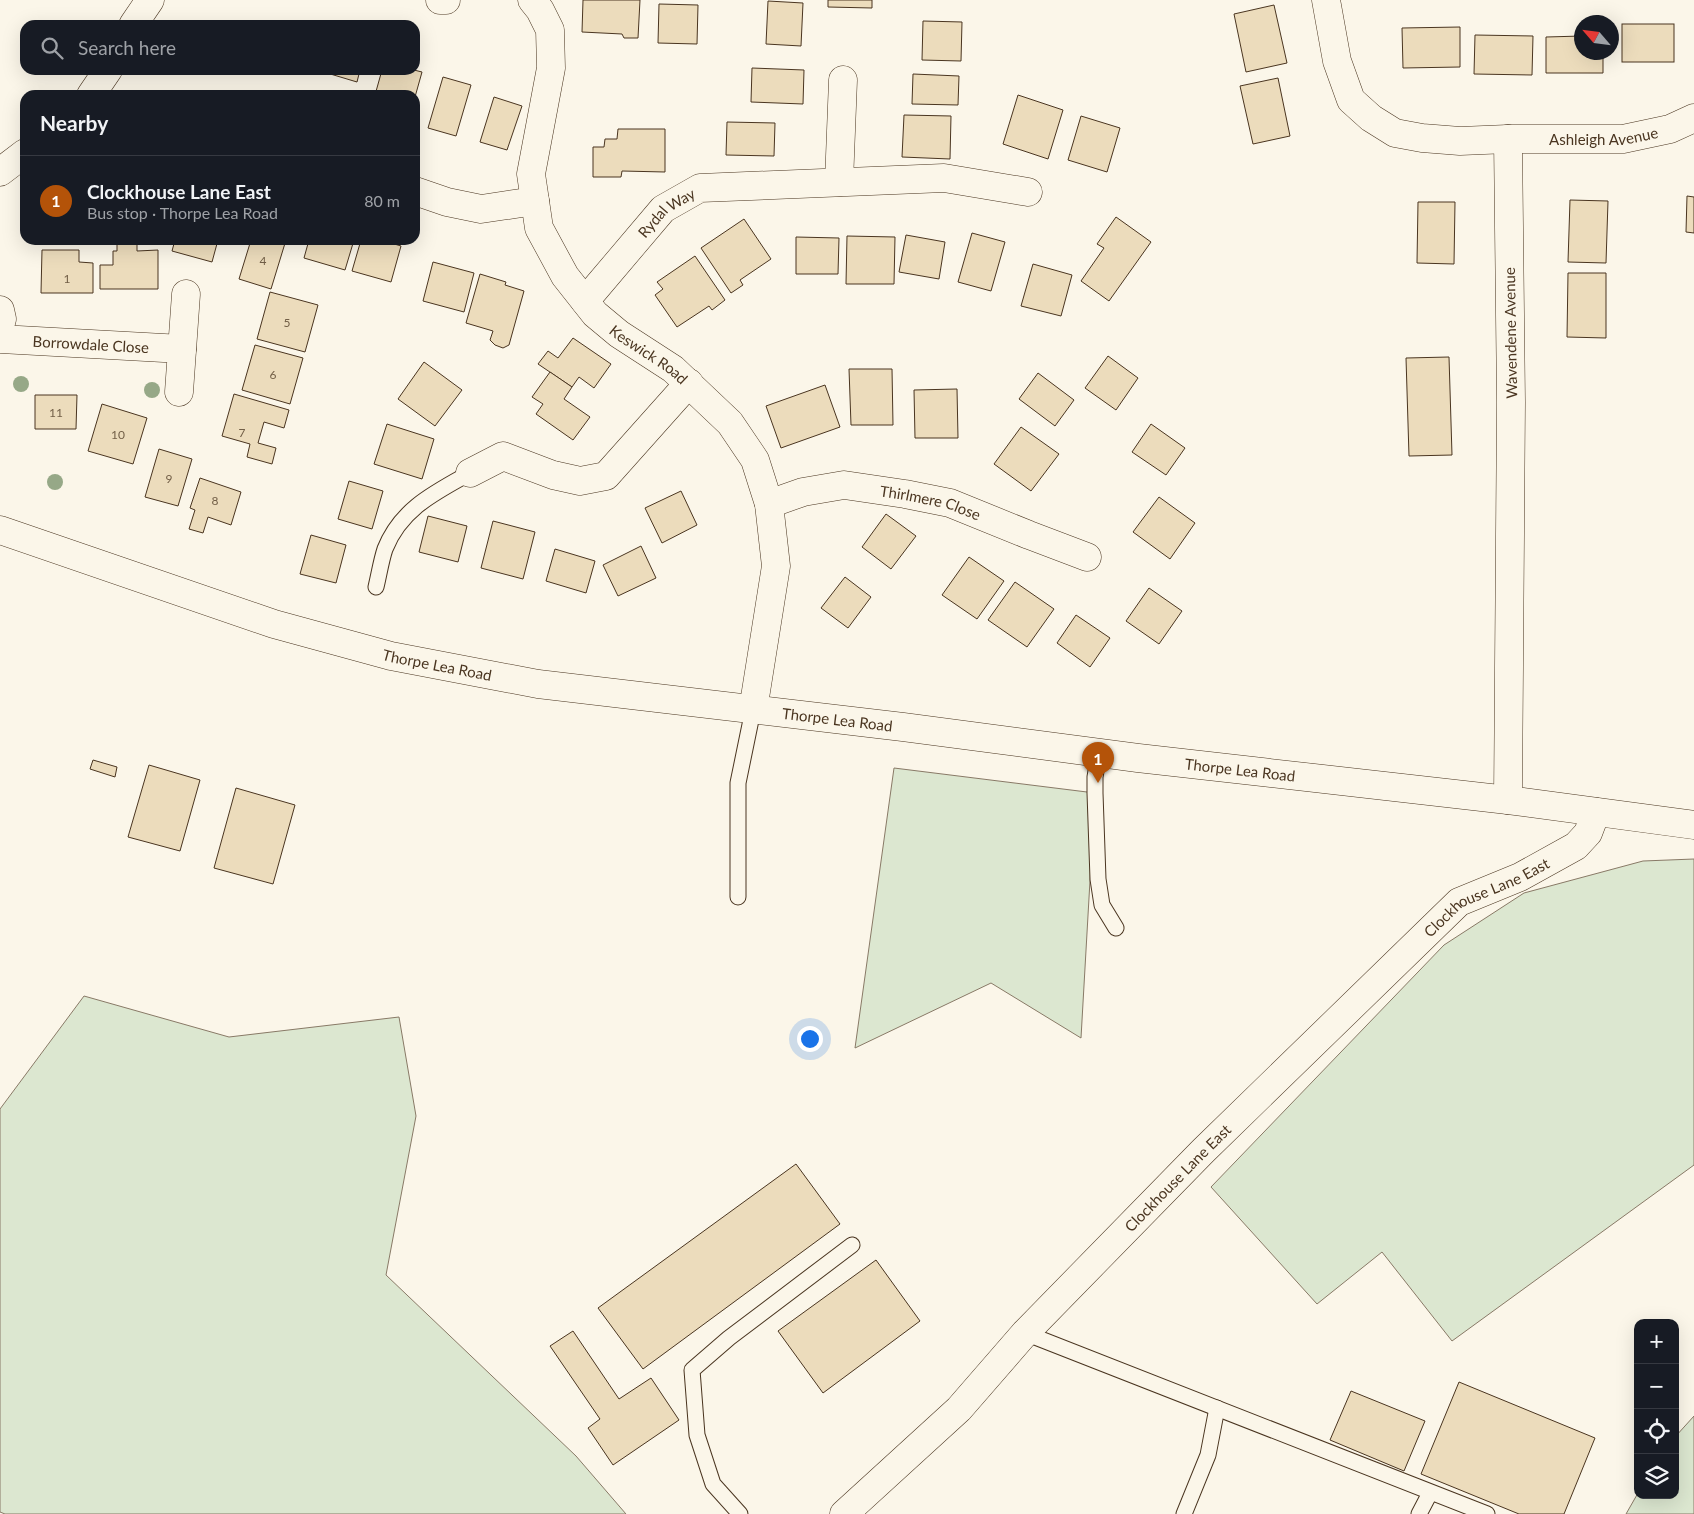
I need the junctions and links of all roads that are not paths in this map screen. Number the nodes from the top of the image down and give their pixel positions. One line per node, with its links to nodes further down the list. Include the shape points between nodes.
1 (150, 0): 6 (street)
2 (440, 0): 3 (street)
3 (446, 0)
4 (532, 0): 17 (street, Keswick Road, via 550,30 551,68 531,174)
5 (1326, 0): 11 (street, via 1337,61 1351,100 1372,118 1395,133 1422,138 1460,141)
6 (136, 20)
7 (105, 75): 9 (street)
8 (843, 80): 14 (street)
9 (95, 90)
10 (1694, 118): 11 (street, Ashleigh Avenue, via 1670,129 1623,139)
11 (1508, 139): 33 (street, Wavendene Avenue, via 1511,402)
12 (20, 157): 13 (street)
13 (0, 172)
14 (839, 182): 15 (street, Rydal Way, via 944,178); 19 (street, Rydal Way, via 700,188 663,209)
15 (1028, 192)
16 (420, 194): 17 (street, via 481,209)
17 (535, 200): 19 (street, Keswick Road, via 539,228 564,276)
18 (186, 294): 23 (street)
19 (585, 301): 24 (street, Keswick Road, via 619,334)
20 (0, 310): 21 (street)
21 (0, 326)
22 (0, 339): 23 (street, Borrowdale Close)
23 (182, 349): 25 (street)
24 (689, 383): 26 (street, via 606,476 580,481 553,475 503,456); 27 (street, Keswick Road, via 730,423 755,460)
25 (179, 392)
26 (470, 473): 30 (lane, via 408,512 384,552)
27 (769, 504): 29 (street, Thirlmere Close, via 803,492 844,485 905,494 950,503); 31 (street, Keswick Road, via 776,566)
28 (0, 530): 31 (street, Thorpe Lea Road, via 274,624 391,656 538,684)
29 (1087, 557)
30 (376, 587)
31 (753, 710): 32 (street, Thorpe Lea Road); 36 (lane, via 738,783)
32 (1099, 752): 33 (street, Thorpe Lea Road); 37 (lane, via 1095,785 1098,879 1102,905)
33 (1508, 800): 34 (street, Thorpe Lea Road)
34 (1596, 812): 35 (street, Thorpe Lea Road); 39 (street, Clockhouse Lane East, via 1588,833 1576,846 1520,877 1459,902 1204,1151)
35 (1694, 825)
36 (738, 896)
37 (1116, 928)
38 (852, 1245): 42 (lane, via 692,1370 697,1435 713,1484)
39 (1025, 1333): 40 (lane); 43 (street, Clockhouse Lane East, via 959,1409)
40 (1217, 1408): 41 (lane); 44 (lane, via 1208,1455)
41 (1430, 1493): 45 (lane); 46 (lane)
42 (740, 1514)
43 (844, 1514)
44 (1184, 1514)
45 (1419, 1514)
46 (1487, 1514)

